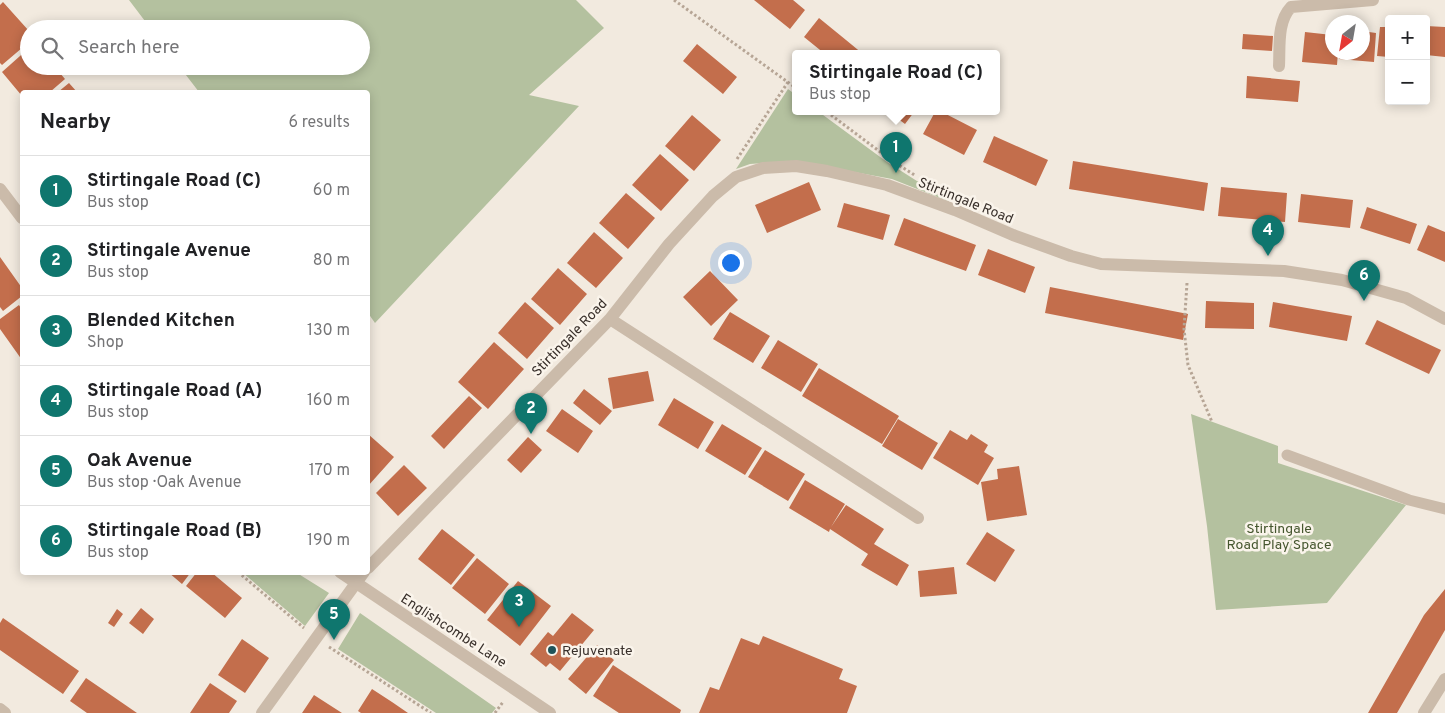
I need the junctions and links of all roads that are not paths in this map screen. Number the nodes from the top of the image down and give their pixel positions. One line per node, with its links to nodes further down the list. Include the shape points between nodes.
1 (1373, 0): 2 (street, via 1291,7 1283,21)
2 (1279, 66)
3 (0, 189): 4 (street)
4 (20, 215)
5 (610, 319): 6 (street, Stirtingale Road, via 669,244 713,196 736,177 777,166 827,171 887,185 1012,235 1101,264 1284,271 1342,280 1406,298); 9 (street); 10 (street, Stirtingale Road)
6 (1445, 319)
7 (1287, 456): 8 (lane, via 1409,500)
8 (1445, 509)
9 (918, 518)
10 (370, 566)
11 (360, 577): 15 (street); 16 (street, Englishcombe Lane)
12 (1445, 679): 17 (street)
13 (0, 709): 14 (street)
14 (6, 713)
15 (262, 713)
16 (550, 713)
17 (1424, 713)

